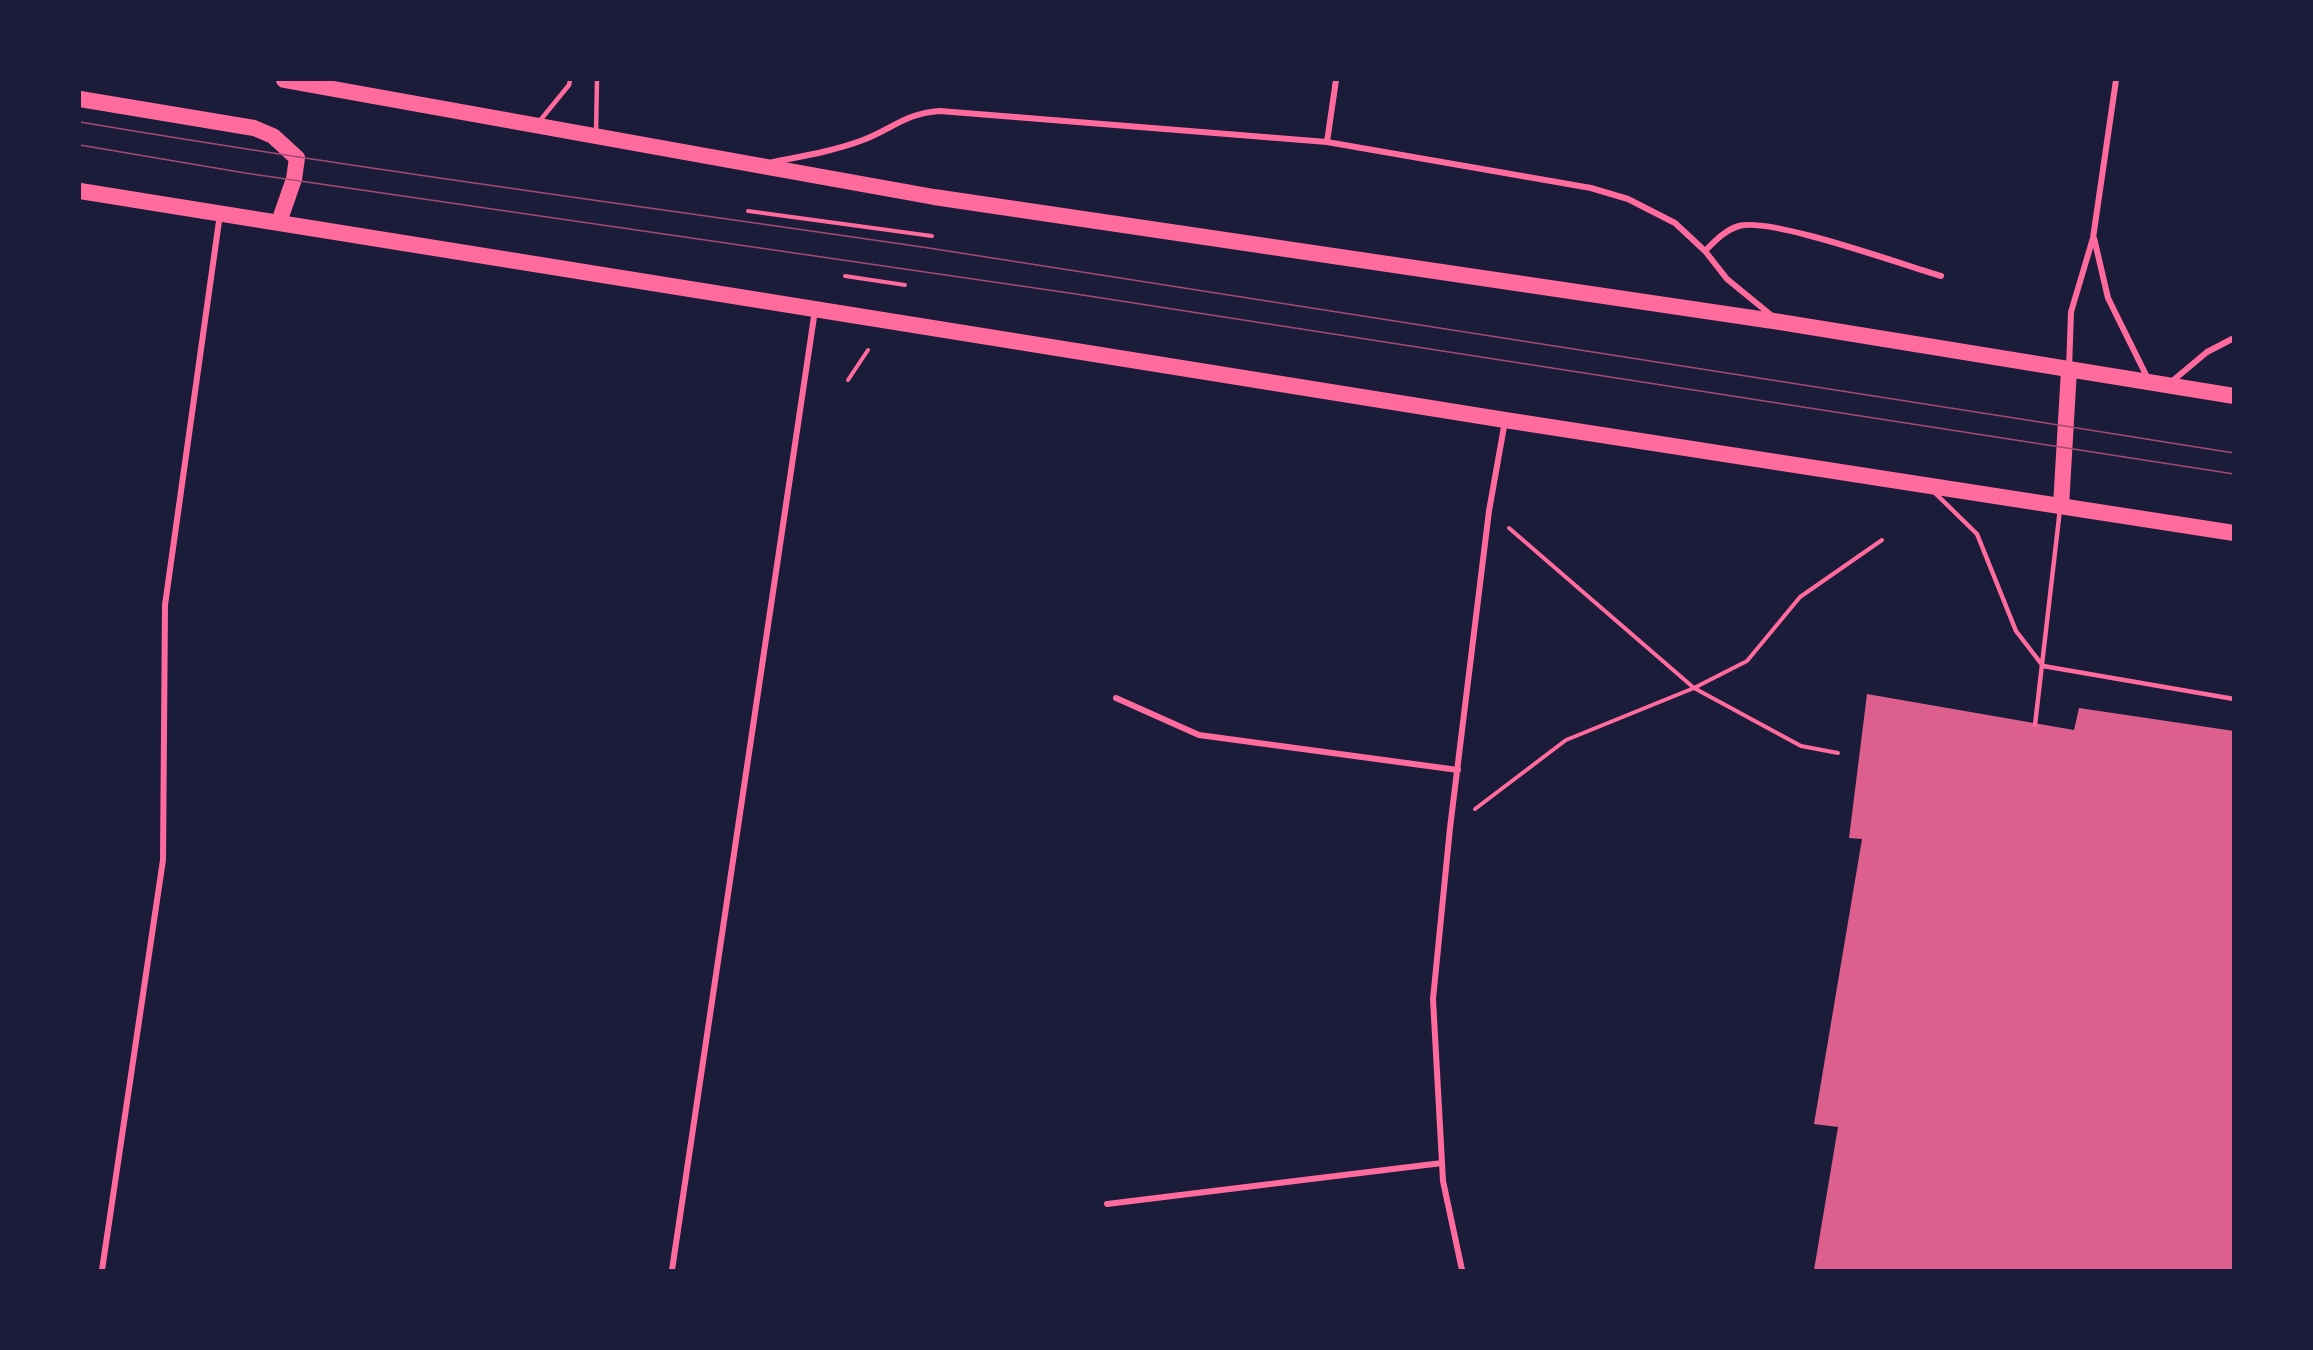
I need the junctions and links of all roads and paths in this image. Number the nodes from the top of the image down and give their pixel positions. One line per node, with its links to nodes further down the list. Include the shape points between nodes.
1 (295, 80): 7 (highway)
2 (570, 80): 7 (lane)
3 (597, 80): 8 (lane)
4 (1336, 80): 9 (street)
5 (2116, 80): 16 (street)
6 (80, 99): 14 (highway, via 227,122 273,136 297,158)
7 (536, 125): 8 (highway)
8 (597, 137): 10 (highway)
9 (1327, 142): 10 (street, via 940,111 907,117 873,136 837,148); 17 (street, via 1510,172 1614,194 1661,214 1690,234)
10 (755, 166): 22 (highway, via 1138,230)
11 (80, 191): 13 (highway)
12 (748, 211): 15 (path)
13 (220, 213): 14 (highway); 46 (street, via 165,605 163,860)
14 (279, 222): 21 (highway)
15 (932, 236)
16 (2093, 237): 25 (street, via 2071,312); 27 (street, via 2108,298)
17 (1705, 251): 19 (street, via 1727,231 1759,225); 22 (street, via 1727,279)
18 (845, 276): 20 (path)
19 (1941, 276)
20 (905, 285)
21 (815, 309): 30 (highway); 47 (street)
22 (1780, 322): 25 (highway)
23 (2234, 338): 28 (street, via 2207,352)
24 (868, 350): 26 (path)
25 (2069, 370): 27 (highway); 32 (highway)
26 (848, 380)
27 (2149, 382): 28 (highway)
28 (2168, 385): 29 (highway)
29 (2234, 396)
30 (1505, 420): 31 (highway); 42 (street, via 1489,511)
31 (1926, 485): 32 (highway); 36 (lane, via 1977,534 2016,631)
32 (2061, 506): 33 (highway); 36 (lane)
33 (2234, 533)
34 (1882, 540): 37 (path, via 1800,597 1747,661)
35 (1529, 546): 37 (path)
36 (2043, 666): 39 (lane); 40 (lane)
37 (1694, 688): 41 (path, via 1802,746); 43 (path, via 1566,740)
38 (1116, 698): 42 (street, via 1199,735)
39 (2234, 699)
40 (2035, 725)
41 (1839, 753)
42 (1458, 770): 43 (street)
43 (1450, 828): 44 (street, via 1433,999)
44 (1442, 1163): 45 (street); 48 (street)
45 (1107, 1204)
46 (102, 1270)
47 (672, 1270)
48 (1462, 1270)

